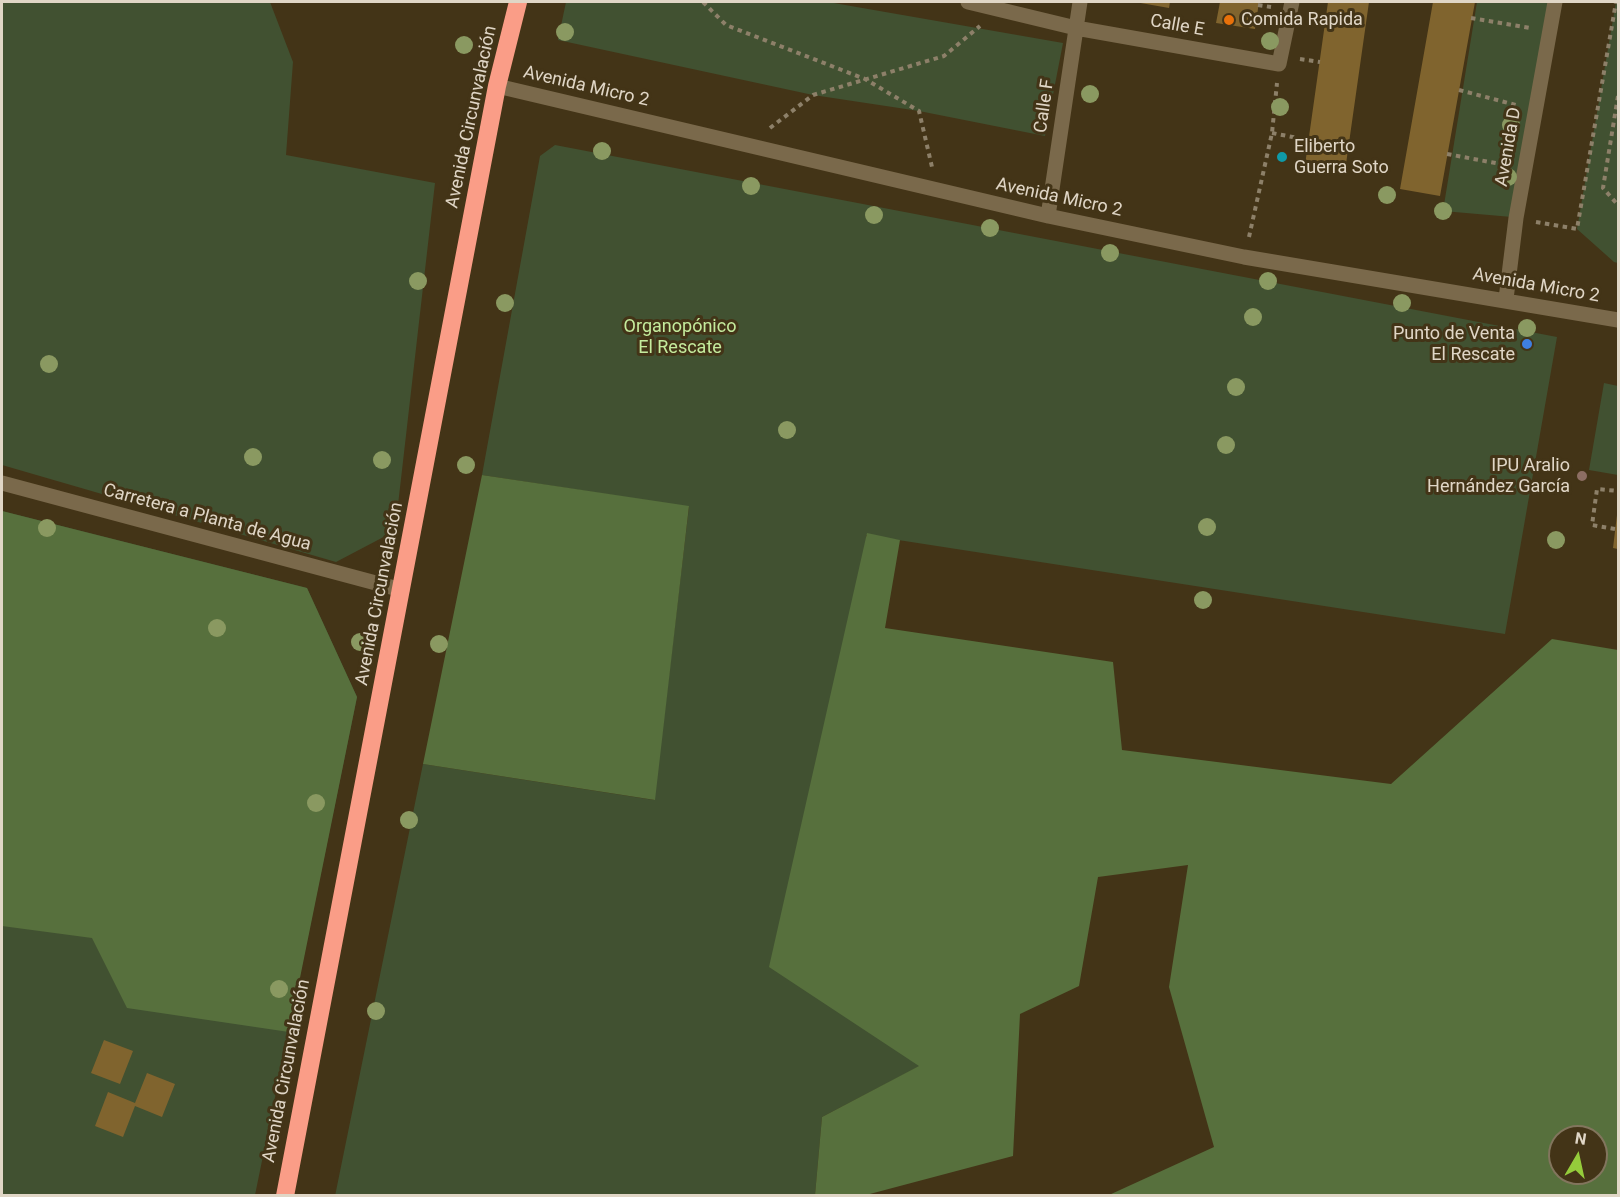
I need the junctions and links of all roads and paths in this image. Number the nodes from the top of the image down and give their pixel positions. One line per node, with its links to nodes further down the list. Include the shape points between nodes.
1 (518, 2): 16 (highway, Avenida Circunvalación)
2 (703, 2): 15 (path, via 726,25)
3 (968, 2): 10 (street, Calle E)
4 (1080, 2): 12 (street, Calle F)
5 (1292, 2): 14 (street)
6 (1556, 2): 13 (street, Avenida D)
7 (1616, 2): 28 (path, via 1576,229)
8 (1258, 5): 9 (path)
9 (1274, 8)
10 (1001, 10): 12 (street, Calle E); 15 (path, via 944,56)
11 (1472, 18): 13 (path)
12 (1076, 28): 14 (street, Calle E); 27 (street, Calle F)
13 (1550, 32): 19 (street, Avenida D)
14 (1279, 64): 20 (path)
15 (865, 78): 22 (path, via 813,95); 25 (path, via 919,111)
16 (497, 86): 22 (street, Avenida Micro 2); 35 (highway, Avenida Circunvalación)
17 (1459, 90): 19 (path)
18 (1618, 96): 26 (path, via 1603,188)
19 (1535, 111): 24 (street, Avenida D)
20 (1272, 133): 21 (path); 29 (path)
21 (1308, 140)
22 (747, 145): 25 (street, Avenida Micro 2)
23 (1447, 154): 24 (path)
24 (1525, 167): 28 (street, Avenida D)
25 (938, 190): 27 (street, Avenida Micro 2)
26 (1618, 205)
27 (1048, 216): 29 (street, Avenida Micro 2)
28 (1516, 218): 30 (street, Avenida D)
29 (1244, 257): 30 (street, Avenida Micro 2)
30 (1506, 299): 31 (street, Avenida Micro 2)
31 (1618, 320)
32 (2, 483): 35 (street, Carretera a Planta de Agua)
33 (1618, 491): 34 (path, via 1597,489 1592,525)
34 (1615, 529)
35 (402, 591): 36 (highway, Avenida Circunvalación)
36 (285, 1196)

